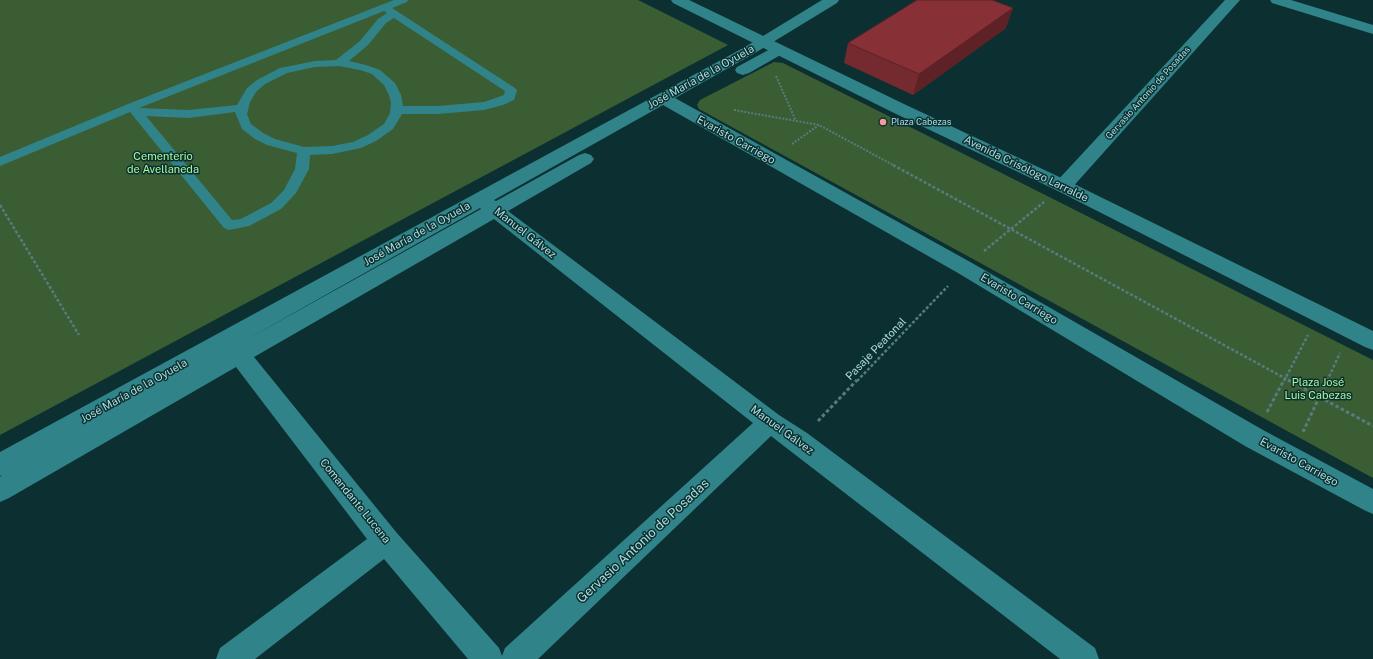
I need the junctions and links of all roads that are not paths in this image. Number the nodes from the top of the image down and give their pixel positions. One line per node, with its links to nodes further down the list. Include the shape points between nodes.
1 (403, 0): 6 (lane)
2 (678, 0): 8 (street, Avenida Crisólogo Larralde)
3 (832, 0): 8 (street, José María de la Oyuela)
4 (1233, 0): 18 (street, Gervasio Antonio de Posadas)
5 (1277, 0): 7 (street)
6 (389, 10): 9 (lane); 10 (lane, via 359,48); 15 (lane, via 511,90 510,97 484,106)
7 (1373, 30)
8 (771, 46): 12 (street, José María de la Oyuela, via 750,50); 18 (street, Avenida Crisólogo Larralde)
9 (262, 56): 11 (lane); 14 (lane)
10 (339, 63): 11 (lane, via 300,66); 15 (lane, via 376,72 389,83 395,95)
11 (280, 72): 13 (lane, via 251,90)
12 (670, 103): 19 (street, José María de la Oyuela); 25 (street, Evaristo Carriego, via 965,268 1254,438)
13 (242, 108): 14 (lane, via 188,114); 16 (lane, via 241,114 246,126 259,136)
14 (135, 110): 16 (lane, via 229,225 244,223 276,206 289,193 302,169); 17 (lane)
15 (397, 110): 16 (lane, via 389,126 372,138 356,145 332,150)
16 (304, 151)
17 (0, 162)
18 (1064, 186): 20 (street, Avenida Crisólogo Larralde)
19 (488, 205): 21 (street, José María de la Oyuela); 22 (street, Manuel Gálvez)
20 (1373, 340)
21 (233, 347): 23 (street, José María de la Oyuela); 24 (street, José María de la Oyuela); 26 (street, Comandante Lucena)
22 (770, 422): 29 (street, Gervasio Antonio de Posadas); 30 (street, Manuel Gálvez)
23 (0, 465)
24 (0, 490)
25 (1373, 502)
26 (386, 541): 27 (street); 28 (street, Comandante Lucena)
27 (231, 659)
28 (488, 659)
29 (516, 659)
30 (1084, 659)

